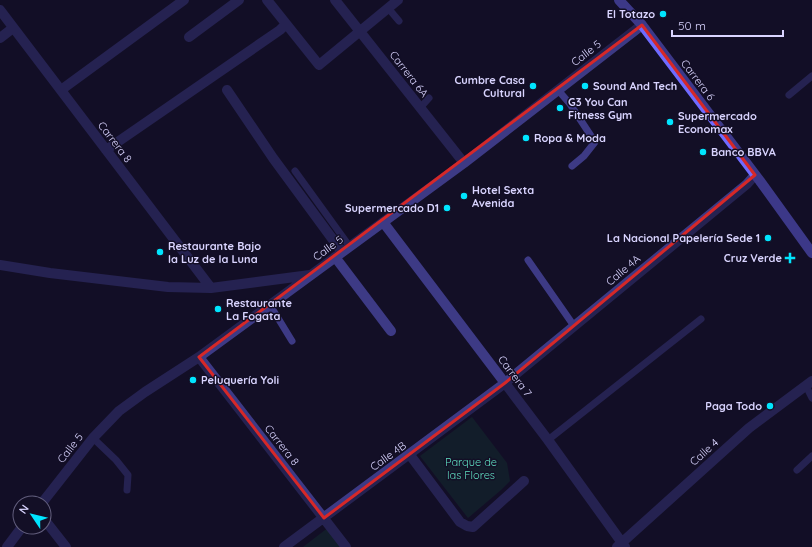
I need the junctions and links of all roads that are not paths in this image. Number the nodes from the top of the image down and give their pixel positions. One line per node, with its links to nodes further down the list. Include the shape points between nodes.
1 (184, 0): 17 (street)
2 (238, 0): 14 (street)
3 (267, 0): 10 (street)
4 (336, 0): 13 (street, Carrera 6A)
5 (398, 0): 7 (street)
6 (619, 0): 11 (main road, Carrera 6)
7 (388, 8): 9 (lane); 13 (street)
8 (0, 10): 12 (street, Carrera 8)
9 (398, 21)
10 (286, 24): 13 (street, via 319,65); 23 (street)
11 (642, 25): 19 (street, Calle 5); 27 (main road, Carrera 6)
12 (13, 28): 15 (street); 17 (street, Carrera 8)
13 (360, 31): 22 (street, Carrera 6A)
14 (189, 37)
15 (0, 38)
16 (812, 76): 20 (lane)
17 (61, 90): 23 (street, Carrera 8)
18 (227, 90): 29 (street)
19 (558, 90): 24 (street, Calle 5); 25 (lane, via 595,142)
20 (789, 95)
21 (429, 98): 22 (lane)
22 (420, 108): 24 (street, Carrera 6A)
23 (106, 150): 34 (street, Carrera 8)
24 (464, 163): 28 (street, Calle 5)
25 (572, 166)
26 (295, 171): 29 (lane)
27 (755, 175): 30 (main road, Carrera 6); 37 (street, Calle 4A)
28 (383, 222): 29 (street, Calle 5); 41 (street, Carrera 7)
29 (342, 252): 33 (street, Calle 5); 38 (street)
30 (812, 253)
31 (528, 260): 37 (lane)
32 (0, 265): 34 (street, via 168,287)
33 (311, 275): 34 (street); 35 (street, Calle 5)
34 (211, 288)
35 (270, 305): 39 (lane); 40 (street, Calle 5)
36 (701, 319): 45 (lane)
37 (574, 326): 41 (street, Calle 4A)
38 (391, 331)
39 (292, 341)
40 (198, 357): 44 (street, Calle 5, via 119,411); 52 (street, Carrera 8)
41 (505, 383): 45 (street, Carrera 7); 46 (street, Calle 4B)
42 (809, 384): 43 (lane); 55 (street, Calle 4, via 749,428)
43 (812, 398)
44 (93, 438): 50 (lane, via 128,475); 51 (street, Calle 5)
45 (548, 440): 55 (street, Carrera 7)
46 (410, 455): 49 (street, via 460,522 467,526 473,527); 52 (street, Calle 4B)
47 (812, 456): 48 (lane)
48 (797, 470)
49 (524, 481)
50 (127, 490)
51 (48, 495)
52 (324, 518): 58 (street, Calle 4B); 59 (street, Carrera 8)
53 (52, 529): 57 (street)
54 (16, 535): 56 (street)
55 (621, 546)
56 (8, 547)
57 (66, 547)
58 (284, 547)
59 (346, 547)

